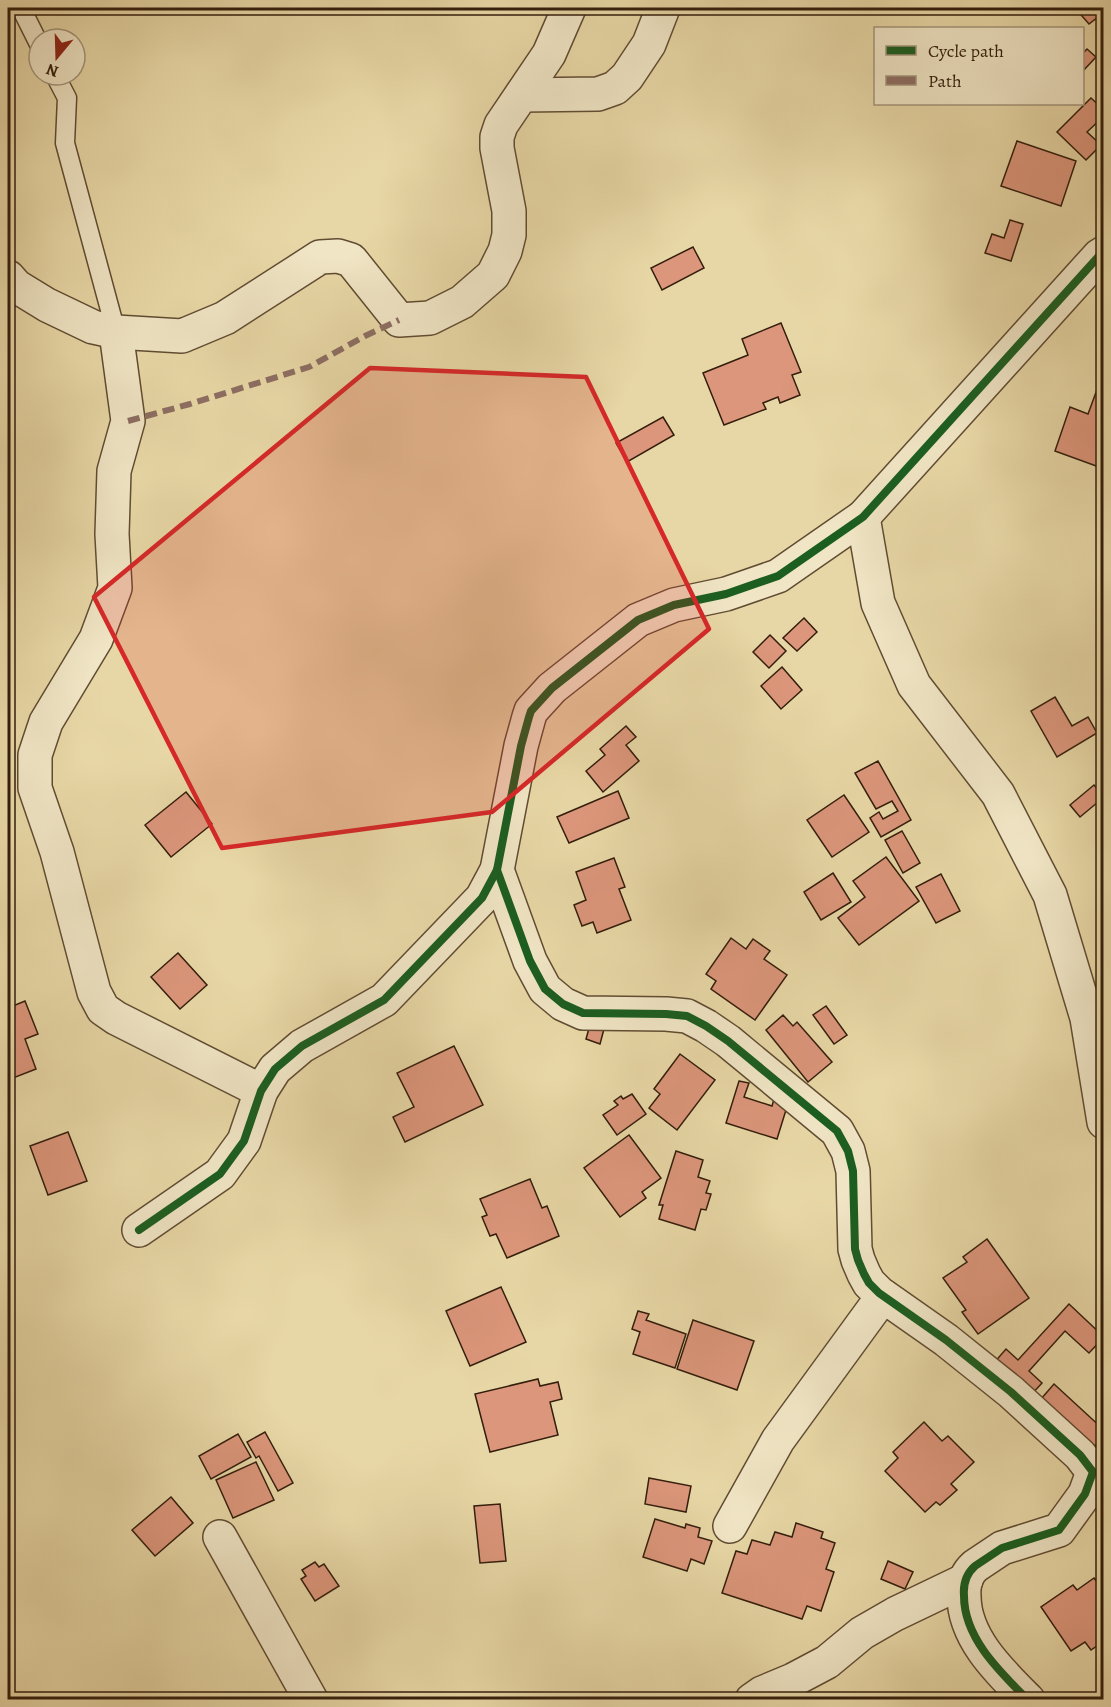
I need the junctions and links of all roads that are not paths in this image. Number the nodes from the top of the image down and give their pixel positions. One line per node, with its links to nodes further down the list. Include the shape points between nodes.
1 (21, 8): 4 (lane)
2 (569, 8): 6 (street, via 549,54)
3 (663, 8): 6 (street, via 649,44 615,88 598,94)
4 (30, 27)
5 (61, 87): 9 (lane, via 67,98 65,143)
6 (522, 95): 9 (street, via 497,137 509,211 505,251 493,275 462,302 429,318 399,320 351,260 320,257 225,318 183,336)
7 (1104, 253): 10 (street)
8 (8, 277): 9 (street, via 47,305 93,327)
9 (117, 332): 12 (street, via 128,421 114,471 115,588 96,639 46,722 35,755 36,788 94,992 103,1009)
10 (863, 517): 11 (street, via 778,576 726,594 674,605 638,620 552,688 529,717); 13 (street, via 878,603 914,685 998,794 1050,895 1087,1018)
11 (496, 870): 12 (street, via 482,897 384,1000 302,1046 275,1069); 15 (street, via 530,961 545,989 562,1004 583,1013 687,1016 728,1041 837,1131 854,1171 858,1260 869,1283)
12 (261, 1092): 14 (street, via 244,1142 220,1174)
13 (1104, 1122)
14 (139, 1230)
15 (883, 1296): 16 (street, via 946,1340 1080,1455); 17 (street, via 778,1440)
16 (1098, 1466): 19 (street, via 1059,1530 1002,1548 975,1566)
17 (730, 1526)
18 (220, 1537): 20 (street)
19 (966, 1580): 21 (street, via 895,1614 862,1633 827,1662); 22 (street, via 964,1604 970,1628 981,1647)
20 (312, 1700)
21 (752, 1700)
22 (1028, 1700)

